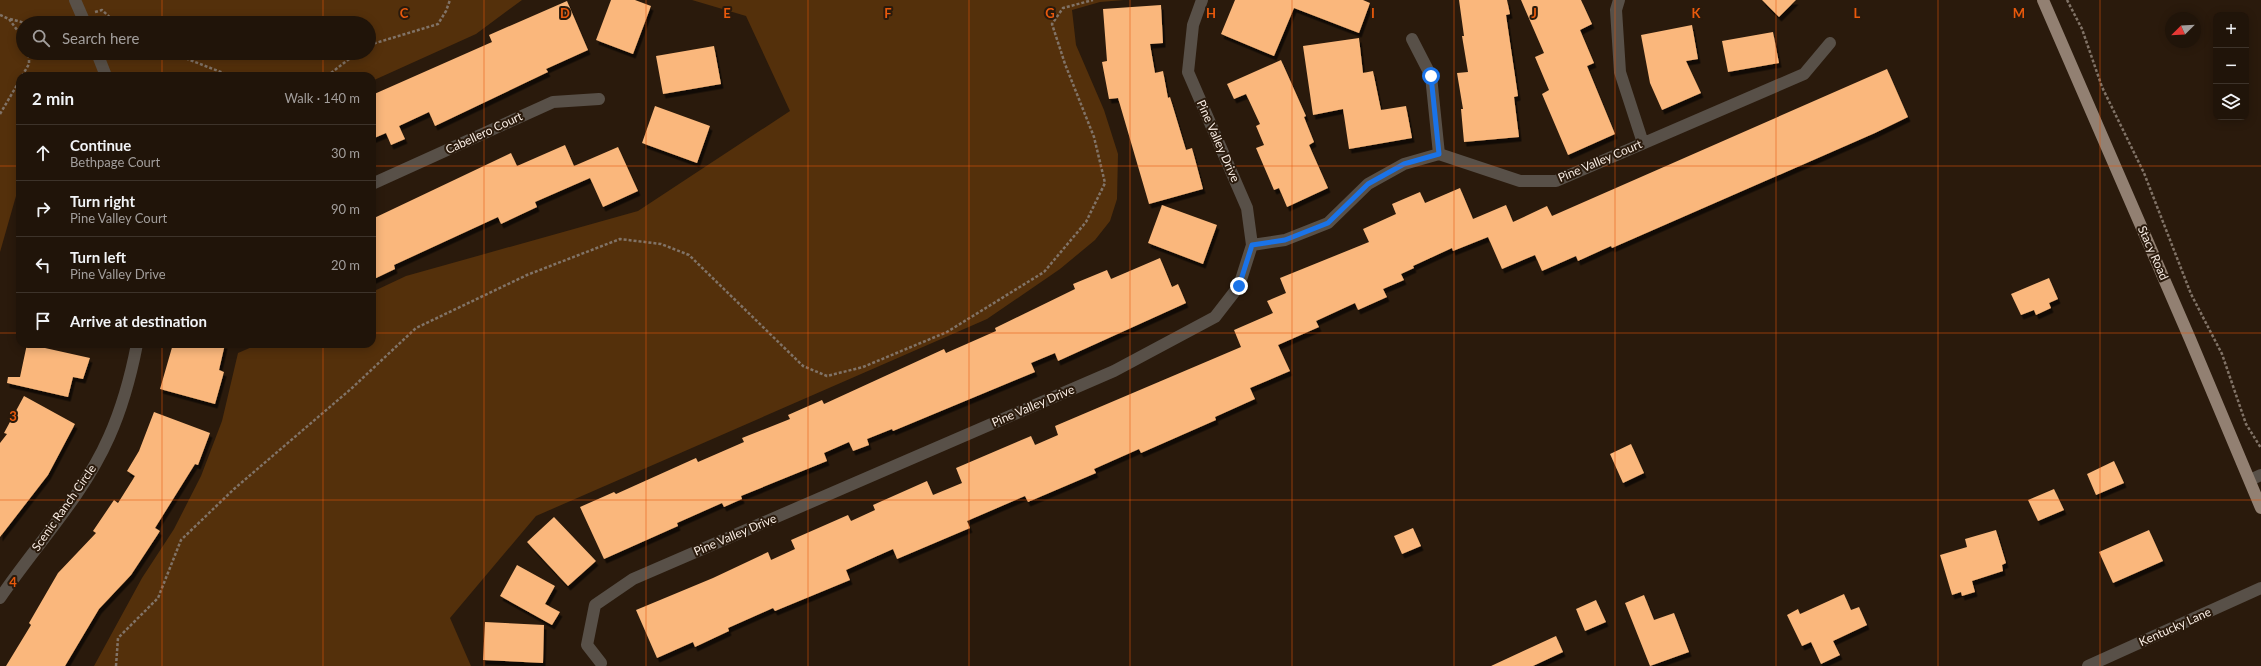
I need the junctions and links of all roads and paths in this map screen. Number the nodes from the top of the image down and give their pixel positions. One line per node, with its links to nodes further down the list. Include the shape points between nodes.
1 (75, 0): 9 (street)
2 (450, 0): 14 (path, via 438,24)
3 (1093, 0): 39 (path, via 1063,8 1052,24 1094,137 1105,183 1086,222 1044,272 947,332 863,367 827,376 803,366 689,255 661,244 620,239 527,275 416,328 352,388 234,489 181,540 158,598 118,638)
4 (1202, 0): 30 (street, Pine Valley Drive, via 1192,25 1188,72 1248,208)
5 (1619, 0): 27 (street, via 1616,10 1620,72)
6 (2043, 0): 34 (main road, Stacy Road)
7 (2067, 0): 32 (path, via 2082,29 2102,87 2141,166 2188,287 2222,354 2246,424)
8 (0, 15): 10 (path)
9 (82, 16)
10 (9, 19): 11 (path); 12 (path)
11 (16, 21)
12 (16, 28)
13 (1412, 39): 28 (street, via 1431,76)
14 (376, 43)
15 (1830, 43): 27 (street, Pine Valley Court, via 1804,74)
16 (29, 60): 20 (path)
17 (100, 60): 21 (street)
18 (190, 60): 22 (path)
19 (348, 60): 23 (path)
20 (24, 72)
21 (104, 72)
22 (220, 72)
23 (332, 72)
24 (16, 87): 26 (path)
25 (599, 100): 29 (street, Cabellero Court, via 553,102)
26 (0, 114)
27 (1643, 143): 28 (street, Pine Valley Court, via 1556,181 1520,181)
28 (1439, 154): 30 (street, via 1404,164 1368,184 1328,223 1285,240)
29 (376, 182)
30 (1252, 245): 38 (street, Pine Valley Drive, via 1239,286 1215,317 1154,350 1114,371 633,579 595,605 587,645)
31 (136, 348): 37 (street, Scenic Ranch Circle, via 132,370 110,437 96,463 78,492)
32 (2261, 448)
33 (2261, 475): 34 (street)
34 (2250, 480): 35 (main road, Stacy Road)
35 (2261, 508)
36 (2261, 588): 40 (street, Kentucky Lane)
37 (0, 598)
38 (602, 662)
39 (116, 666)
40 (2088, 666)

